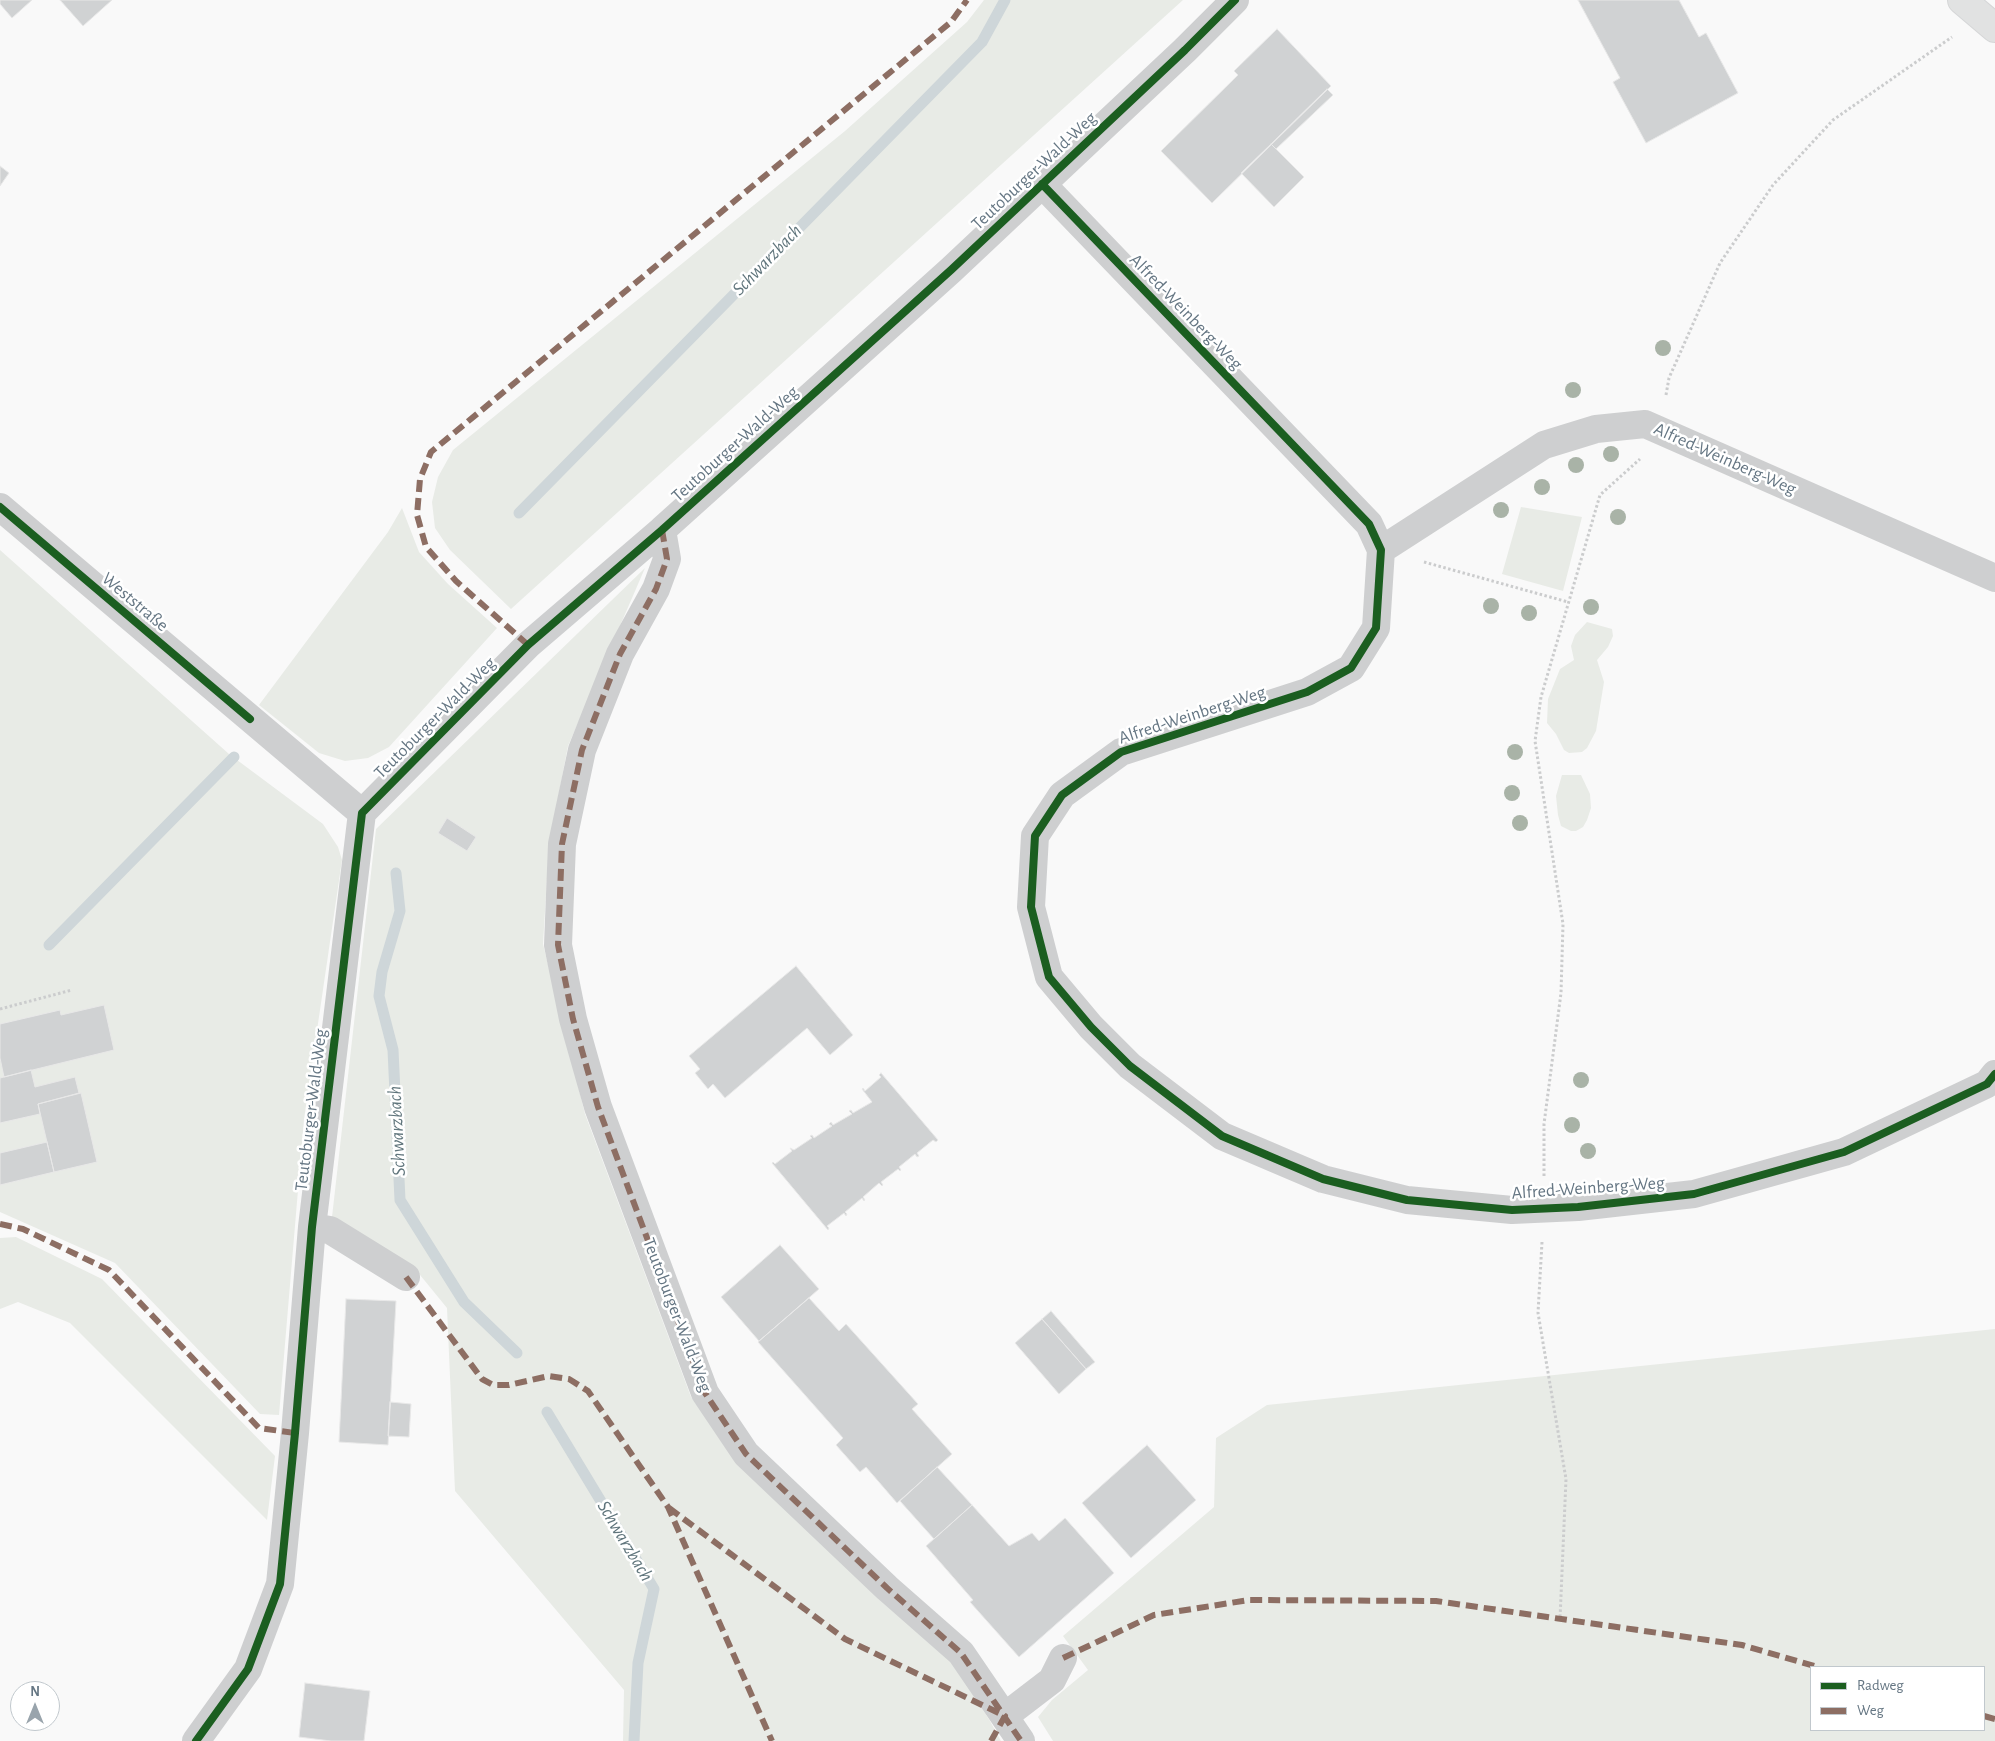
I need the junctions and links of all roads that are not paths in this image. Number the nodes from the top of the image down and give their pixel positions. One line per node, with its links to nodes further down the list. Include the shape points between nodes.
1 (1235, 0): 2 (street, Teutoburger-Wald-Weg)
2 (1042, 184): 4 (street, Teutoburger-Wald-Weg); 5 (street, Alfred-Weinberg-Weg, via 1369,524)
3 (0, 508): 7 (street, Weststraße)
4 (662, 530): 7 (street, Teutoburger-Wald-Weg, via 528,645); 12 (street, Teutoburger-Wald-Weg, via 667,558 656,589 620,654 582,750 562,844 558,945 573,1019 598,1107 705,1393 746,1454 886,1588 961,1653)
5 (1382, 550): 6 (street, Alfred-Weinberg-Weg, via 1544,445 1596,428 1645,424); 8 (street, Alfred-Weinberg-Weg, via 1376,628 1350,668 1307,692 1121,752 1062,795 1035,836 1031,907 1049,977 1091,1027 1130,1066 1222,1136 1323,1179 1407,1200 1512,1210 1578,1207 1694,1194 1844,1152 1987,1084)
6 (1995, 578)
7 (362, 813): 9 (street, Teutoburger-Wald-Weg)
8 (1995, 1074)
9 (312, 1227): 10 (street, via 330,1230); 13 (street, Teutoburger-Wald-Weg, via 280,1584 248,1669)
10 (406, 1277)
11 (1063, 1658): 12 (street, via 1052,1680)
12 (1005, 1716): 14 (street, Teutoburger-Wald-Weg)
13 (196, 1741)
14 (1021, 1741)

